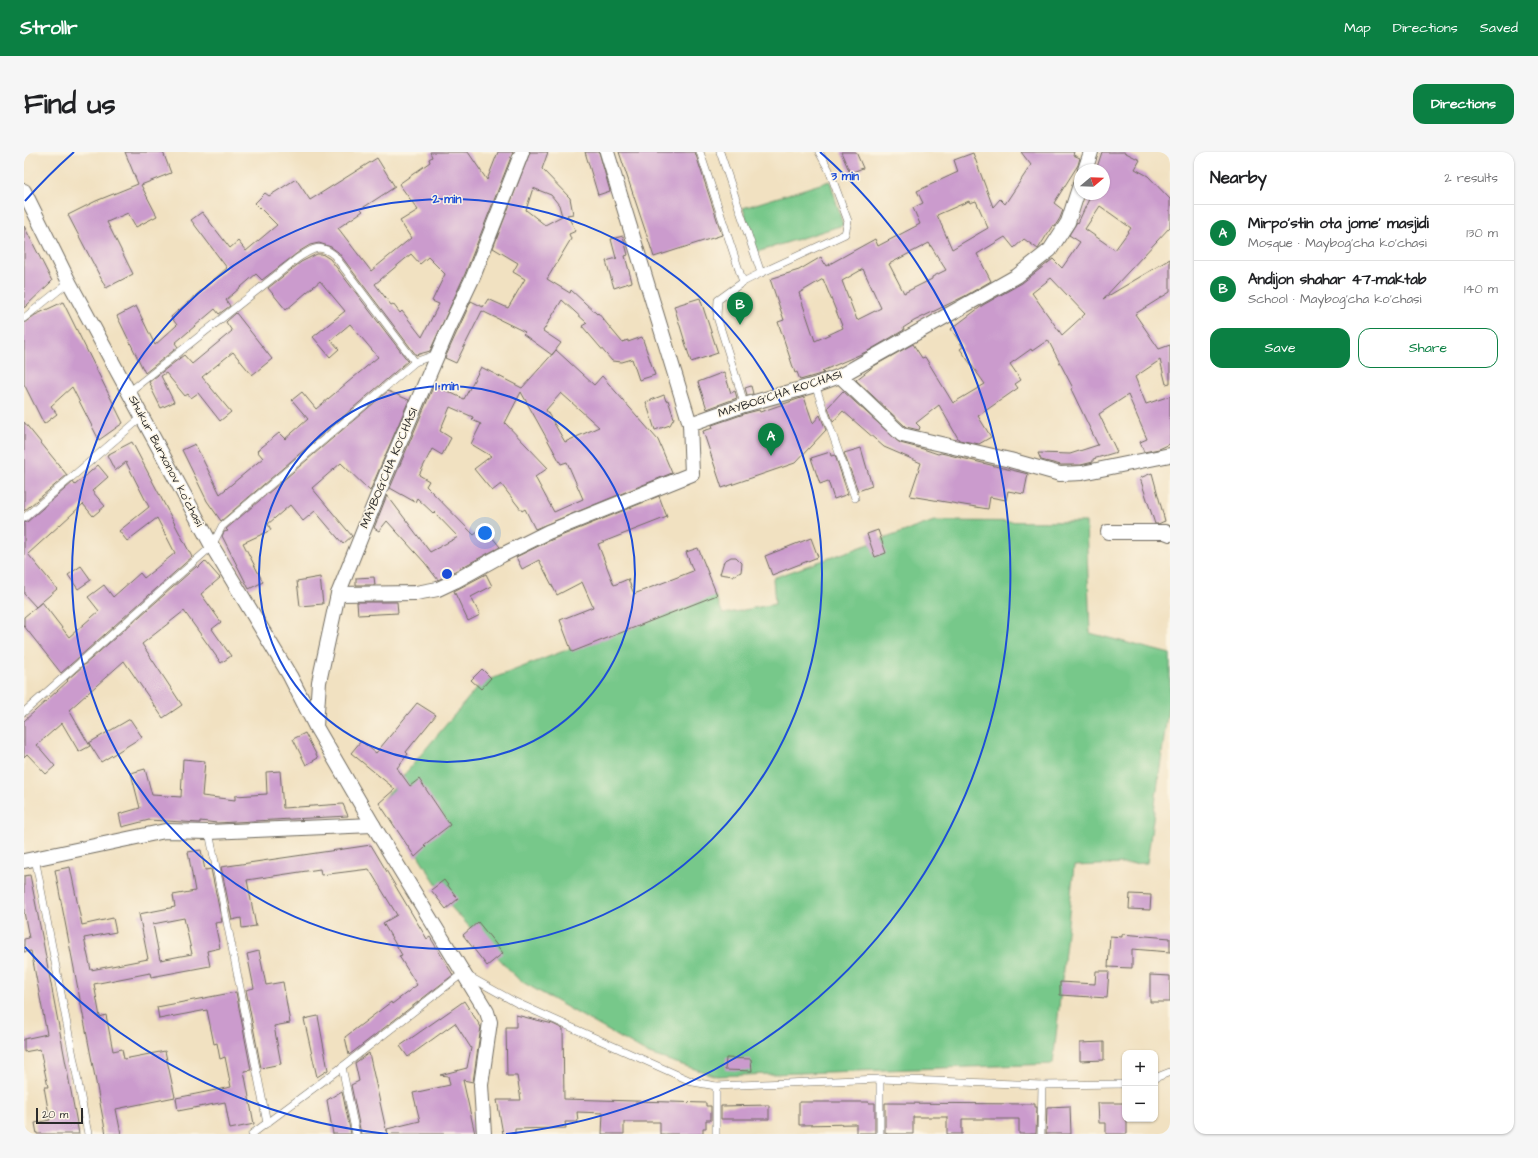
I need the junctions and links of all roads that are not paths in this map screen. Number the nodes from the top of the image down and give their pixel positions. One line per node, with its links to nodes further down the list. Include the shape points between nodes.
1 (522, 152): 14 (street, MAYBOG'CHA KO'CHASI, via 473,277)
2 (607, 152): 21 (street)
3 (700, 152): 12 (lane)
4 (720, 152): 10 (lane)
5 (819, 152): 10 (lane, via 829,170 848,221 845,234)
6 (1091, 152): 7 (street)
7 (1087, 164)
8 (24, 191): 11 (street, Shukur Burxonov koʻchasi)
9 (1075, 200): 16 (street, MAYBOG'CHA KO'CHASI, via 1068,222 1050,250 1018,276)
10 (760, 273): 12 (lane)
11 (69, 282): 13 (lane); 18 (street, Shukur Burxonov koʻchasi)
12 (743, 282): 19 (lane, via 718,300 717,317)
13 (24, 318)
14 (438, 353): 15 (lane); 28 (street, MAYBOG'CHA KO'CHASI)
15 (415, 362): 18 (lane, via 334,255 327,249 317,248 298,258); 27 (lane, via 222,526)
16 (840, 376): 17 (street, MAYBOG'CHA KO'CHASI); 22 (street, via 902,435 1060,474 1082,473)
17 (814, 385): 19 (street, MAYBOG'CHA KO'CHASI); 23 (lane)
18 (129, 392): 20 (street, Shukur Burxonov koʻchasi)
19 (744, 405): 21 (street, MAYBOG'CHA KO'CHASI)
20 (142, 417): 24 (lane); 27 (street, Shukur Burxonov koʻchasi)
21 (690, 424): 28 (street, via 692,474 548,532 438,588 416,593)
22 (1170, 455)
23 (855, 498)
24 (24, 518)
25 (1108, 532): 26 (street)
26 (1170, 534)
27 (212, 546): 29 (lane); 30 (street, Shukur Burxonov koʻchasi, via 290,676)
28 (338, 594): 30 (street, MAYBOG'CHA KO'CHASI, via 319,682)
29 (24, 712)
30 (316, 727): 31 (street, Shukur Burxonov koʻchasi)
31 (373, 825): 32 (street); 34 (street, Shukur Burxonov koʻchasi)
32 (209, 832): 33 (street, via 165,831); 42 (lane)
33 (29, 860): 43 (lane)
34 (462, 973): 35 (lane); 41 (lane, via 515,1002 693,1082); 46 (street, Shukur Burxonov koʻchasi, via 487,1012 490,1022 482,1085)
35 (342, 1067): 42 (lane); 45 (lane)
36 (1170, 1072): 37 (lane)
37 (1158, 1077)
38 (880, 1079): 40 (lane); 41 (lane); 48 (lane)
39 (1122, 1084): 40 (lane)
40 (1042, 1085): 49 (lane)
41 (716, 1086): 47 (lane)
42 (267, 1123): 44 (lane)
43 (88, 1134)
44 (252, 1134)
45 (356, 1134)
46 (484, 1134)
47 (716, 1134)
48 (880, 1134)
49 (1041, 1134)

